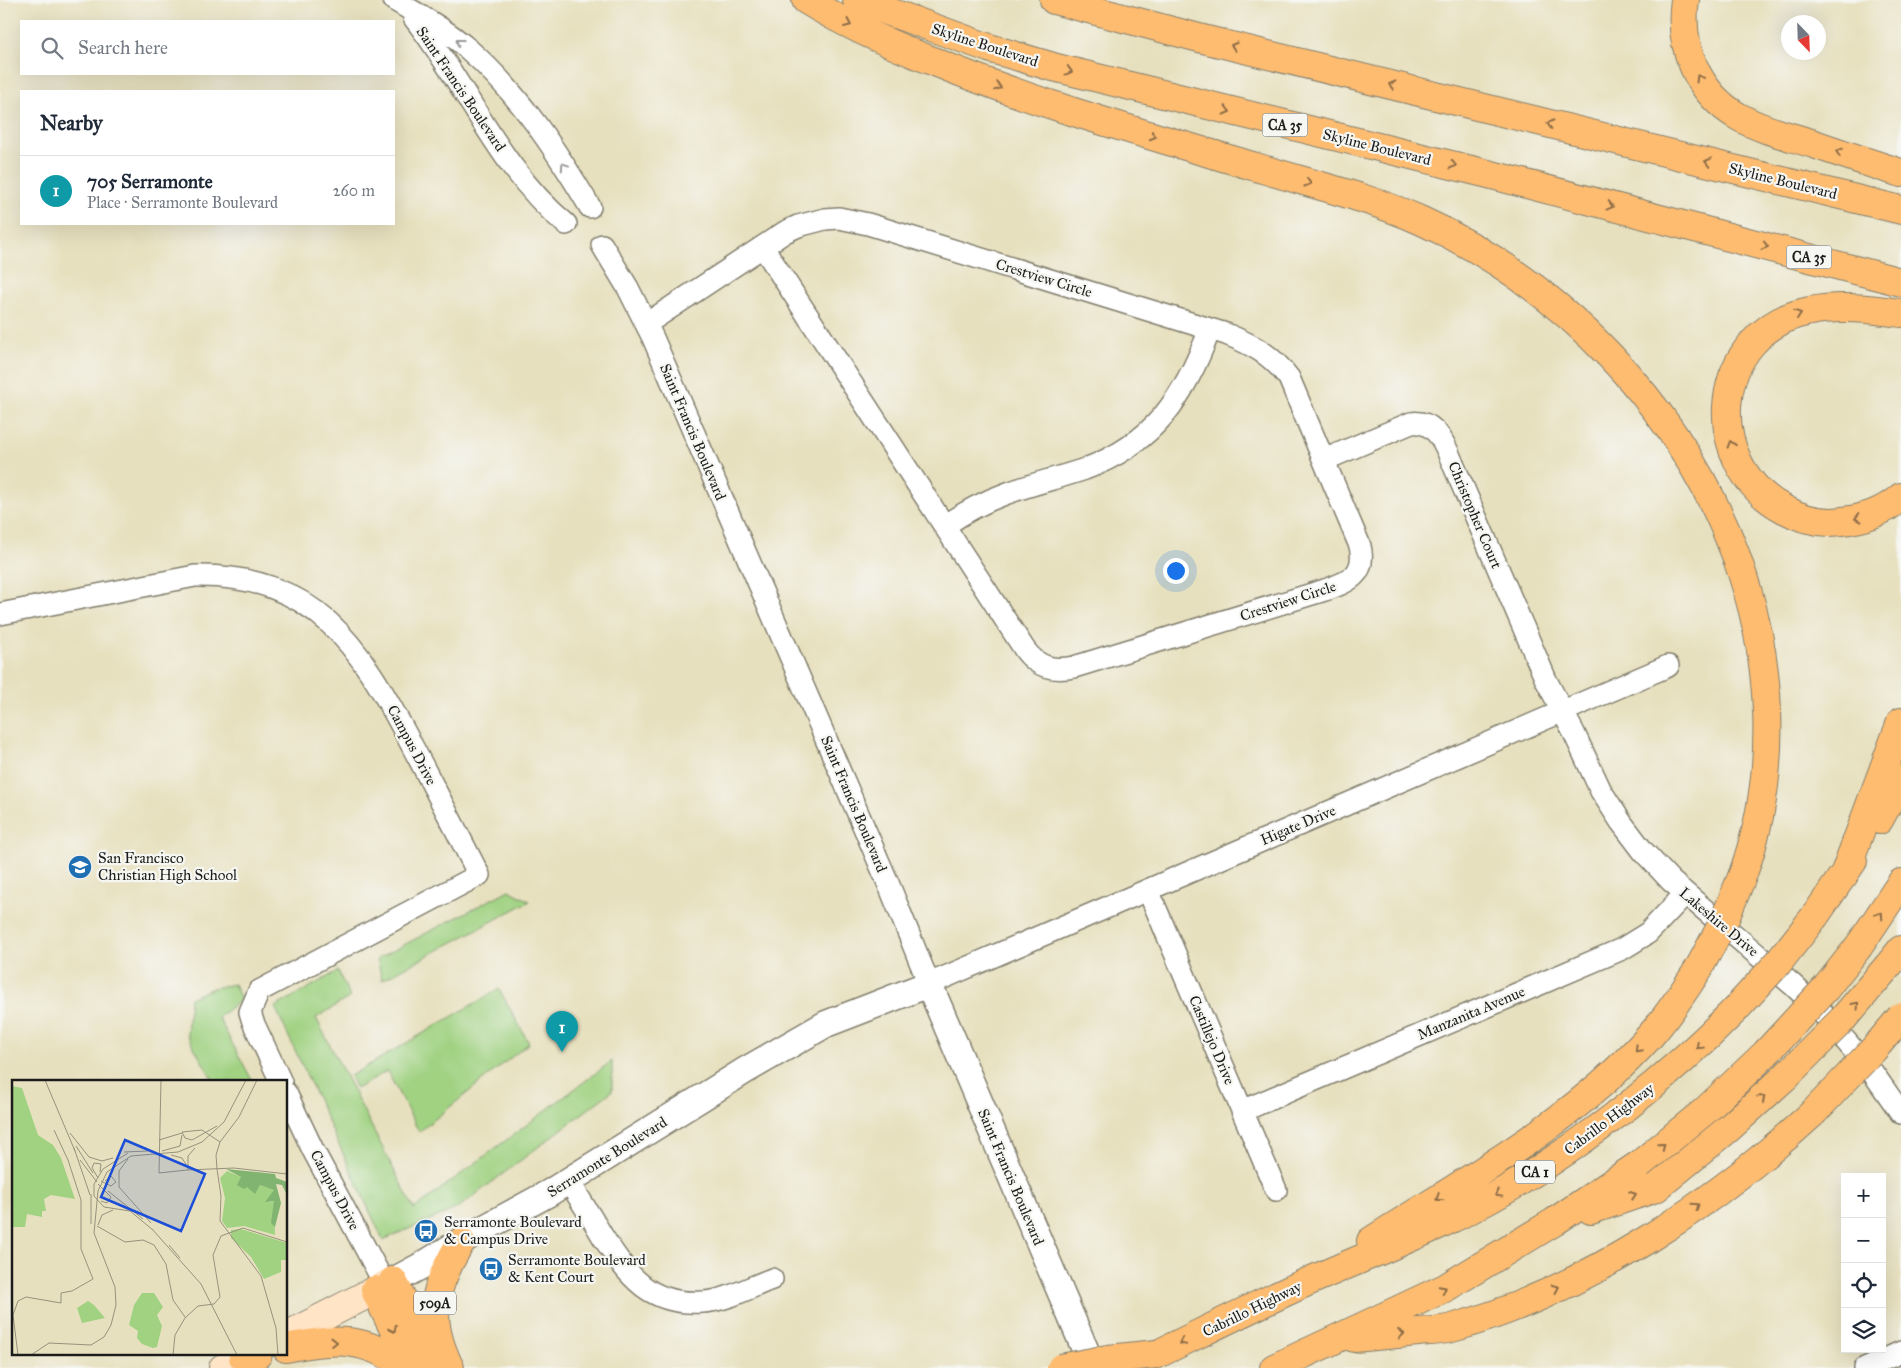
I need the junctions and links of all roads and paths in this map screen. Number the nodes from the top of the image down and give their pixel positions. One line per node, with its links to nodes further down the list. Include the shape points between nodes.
1 (393, 0): 7 (street, Saint Francis Boulevard, one-way to 1, via 544,135 490,70 442,29); 9 (street, Saint Francis Boulevard, via 414,18 434,44 530,190)
2 (806, 0): 40 (main road, one-way to 40, bridge, via 837,19 976,79 1404,213 1498,263 1576,324 1626,374 1652,406 1680,446 1719,516 1744,579 1766,686 1768,727 1761,809 1743,874 1699,968 1651,1036 1592,1092 1504,1156)
3 (857, 0): 12 (main road, Skyline Boulevard / CA 35, one-way to 12, via 1053,67 1488,174)
4 (1054, 0): 8 (main road, Skyline Boulevard, one-way to 4)
5 (1685, 0): 6 (main road, one-way to 5, via 1757,126 1723,106 1703,84 1690,57 1684,28)
6 (1893, 171)
7 (590, 207)
8 (1896, 209)
9 (566, 224)
10 (602, 245): 14 (street, Saint Francis Boulevard)
11 (763, 246): 14 (street, Crestview Circle); 15 (street, Crestview Circle, via 812,221 825,218 852,220); 18 (street, Crestview Circle)
12 (1900, 282)
13 (1901, 313): 17 (main road, one-way to 13, via 1884,509 1852,520 1819,521 1789,512 1765,497 1744,473 1732,447 1727,416 1729,387 1739,361 1754,342 1779,323 1821,309)
14 (646, 324): 29 (street, Saint Francis Boulevard)
15 (1210, 329): 16 (street, Crestview Circle, via 1252,345 1281,368 1294,389); 18 (street, via 1176,400 1156,424 1130,446 1102,462 989,500)
16 (1324, 460): 18 (street, Crestview Circle, via 1362,554 1360,570 1354,576 1325,590 1060,670 1046,668 1029,656); 21 (street, Christopher Court, via 1411,423 1421,422 1434,430 1448,452 1541,670)
17 (1901, 497)
18 (944, 526)
19 (0, 614): 31 (street, Campus Drive, via 195,576 248,580 289,594 319,613 356,652 383,692 478,875 259,991 250,1012)
20 (1668, 666): 21 (street, Higate Drive)
21 (1562, 711): 26 (street, Higate Drive); 27 (street, Lakeshire Drive, via 1601,790 1621,822 1649,858)
22 (1901, 722): 24 (main road)
23 (1901, 780): 24 (main road, Cabrillo Highway / CA 1)
24 (1844, 875): 40 (main road, Cabrillo Highway / CA 1, one-way to 40, bridge, via 1778,964 1734,1011 1683,1060 1611,1120 1547,1164 1457,1216)
25 (1901, 884): 37 (main road, one-way to 25, bridge, via 1647,1158 1706,1110 1766,1053 1859,946)
26 (1148, 890): 29 (street, Higate Drive); 33 (street, Castillejo Drive)
27 (1685, 894): 33 (street, Manzanita Avenue, via 1648,932 1622,949); 34 (street, Lakeshire Drive, via 1823,1014 1873,1072)
28 (1895, 958): 37 (main road, one-way to 28, bridge, via 1656,1188 1785,1077 1842,1020)
29 (929, 984): 35 (street, Serramonte Boulevard, via 826,1024); 52 (street, Saint Francis Boulevard)
30 (1901, 1018): 43 (main road, one-way to 30, bridge, via 1450,1329 1560,1286 1616,1257 1693,1208 1771,1150 1813,1113)
31 (280, 1080)
32 (288, 1097): 41 (street, Campus Drive)
33 (1242, 1111): 36 (street, Castillejo Drive)
34 (1901, 1113)
35 (568, 1181): 38 (street, Serramonte Boulevard); 39 (street, via 624,1269 640,1285 661,1297 703,1302 730,1296)
36 (1276, 1190)
37 (1554, 1222): 43 (main road, one-way to 37, via 1445,1288)
38 (461, 1242): 41 (street, Serramonte Boulevard); 50 (main road, 509A, via 445,1272 434,1306 436,1331)
39 (772, 1279)
40 (1305, 1283): 46 (main road, Cabrillo Highway / CA 1, one-way to 46)
41 (384, 1285): 42 (main road, Serramonte Boulevard); 48 (main road, one-way to 48); 49 (main road, 509A)
42 (288, 1335)
43 (1336, 1340): 54 (main road)
44 (288, 1348): 47 (main road, one-way to 47, via 321,1342 356,1342 385,1352)
45 (1901, 1352): 55 (street)
46 (1157, 1354): 51 (main road, bridge); 53 (main road, Cabrillo Highway / CA 1)
47 (407, 1368)
48 (412, 1368)
49 (439, 1368)
50 (450, 1368)
51 (1061, 1368)
52 (1093, 1368)
53 (1129, 1368)
54 (1274, 1368)
55 (1865, 1368)

